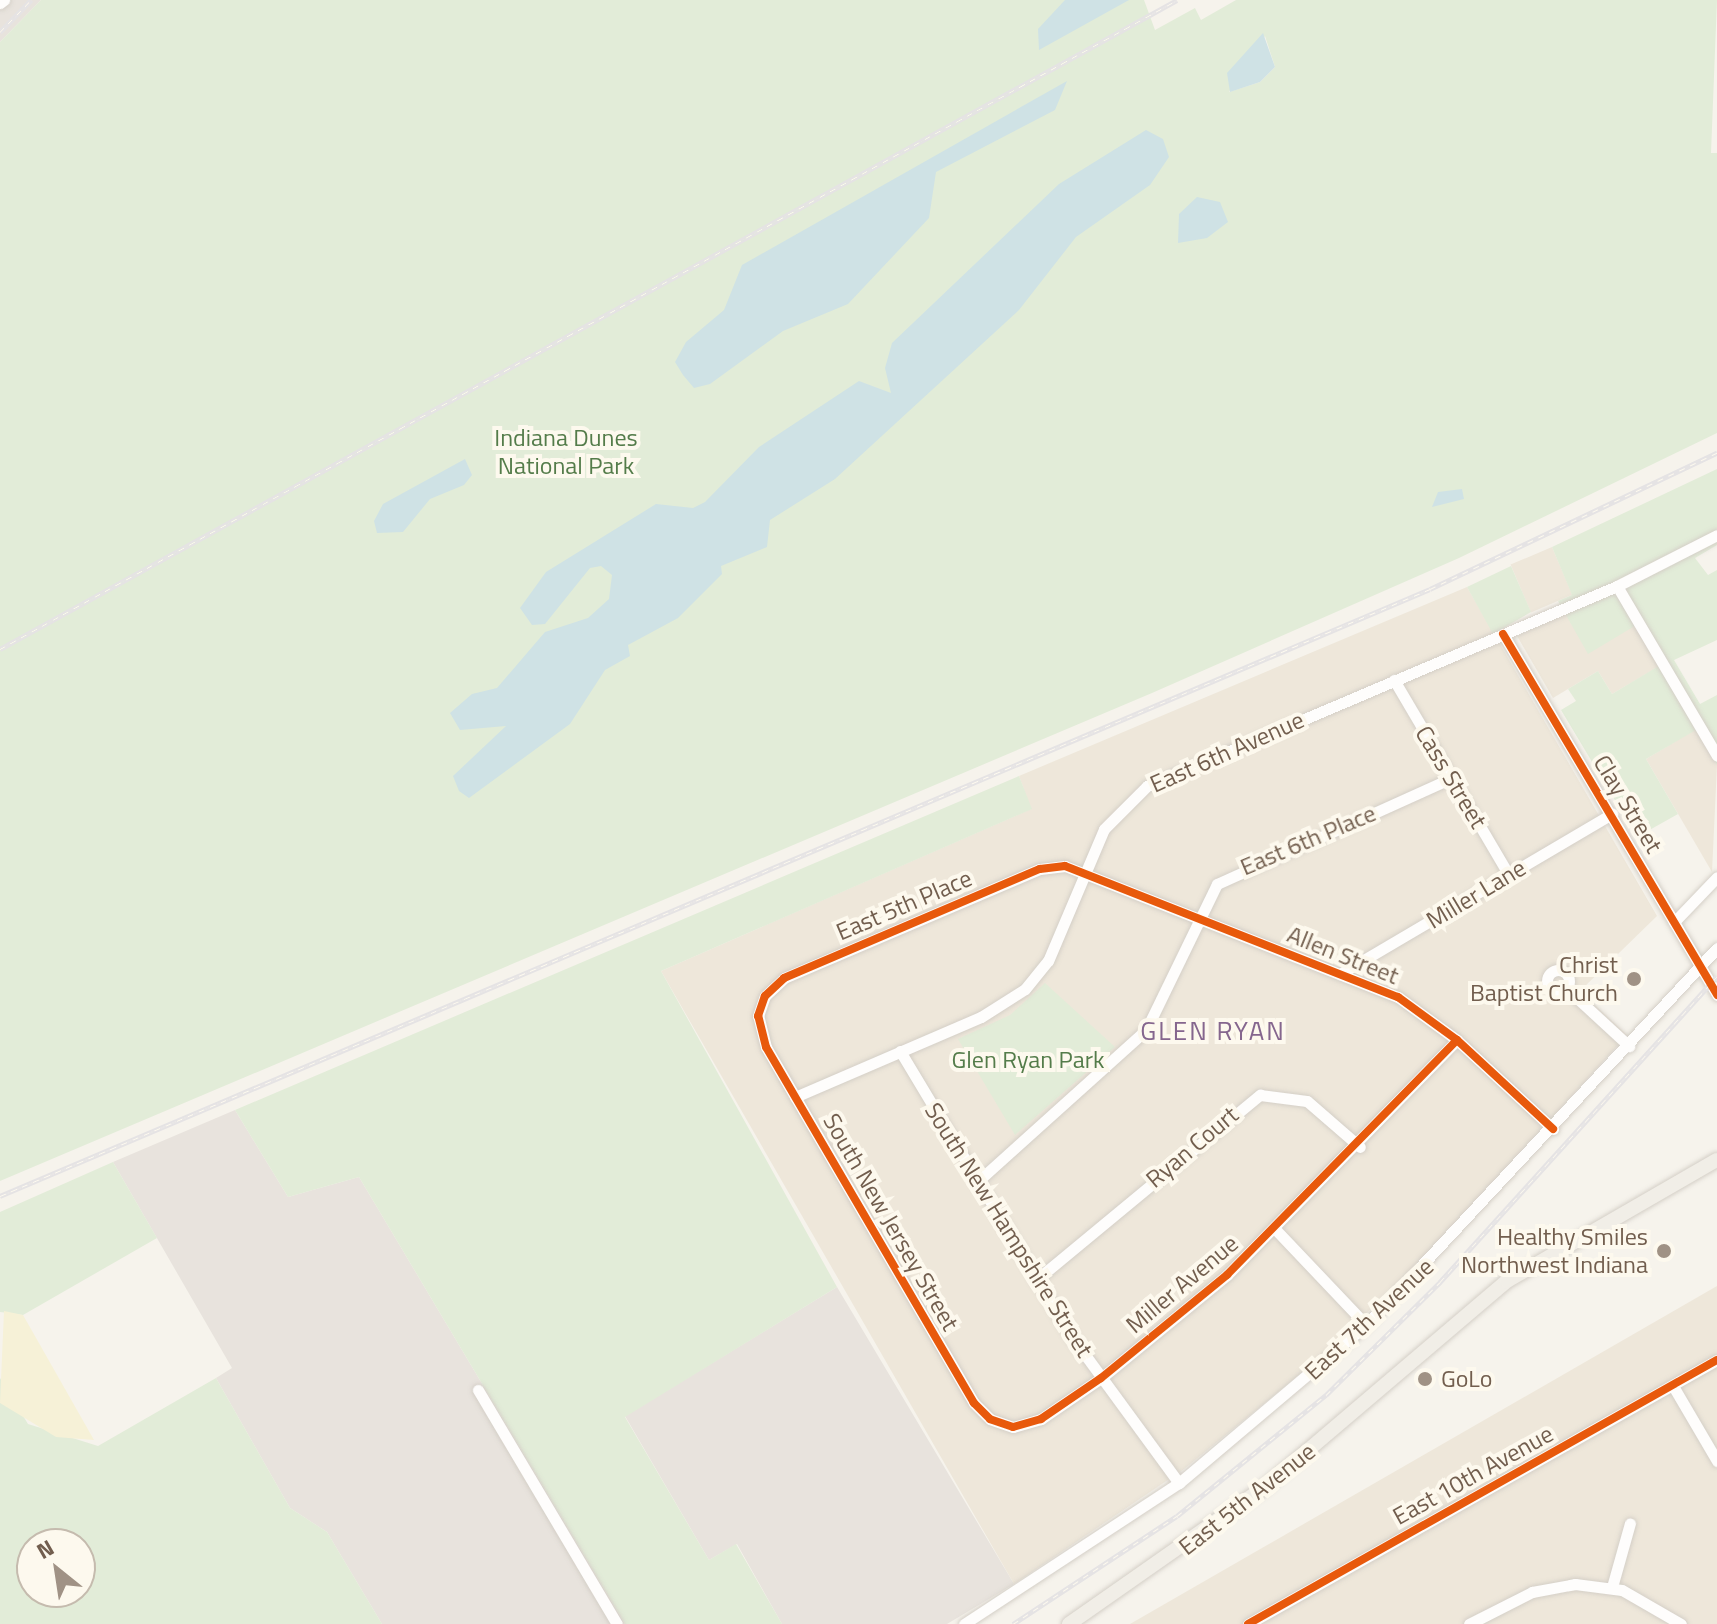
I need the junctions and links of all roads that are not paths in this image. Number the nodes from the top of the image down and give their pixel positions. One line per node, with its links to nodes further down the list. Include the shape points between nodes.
1 (1717, 535): 2 (street, East 6th Avenue)
2 (1617, 586): 3 (street, East 6th Avenue); 5 (street)
3 (1503, 634): 4 (street, East 6th Avenue); 7 (street, Clay Street)
4 (1394, 680): 6 (street, Cass Street); 8 (street, East 6th Avenue, via 1147,786 1113,816)
5 (1717, 756)
6 (1452, 778): 9 (street, Cass Street); 11 (street, East 6th Place, via 1238,869 1217,884)
7 (1612, 814): 9 (street, Miller Lane); 12 (street, Clay Street)
8 (1085, 873): 11 (street, Allen Street); 18 (street, East 5th Place, via 1058,865 1040,869 794,973 770,989); 21 (street, East 6th Avenue, via 1048,961 1025,989 997,1010)
9 (1509, 875): 15 (street, Miller Lane)
10 (1717, 877): 12 (street)
11 (1197, 917): 15 (street, Allen Street); 26 (street, East 6th Place, via 1146,1030)
12 (1674, 922): 14 (street, Clay Street)
13 (1717, 948): 14 (street, East 7th Avenue)
14 (1700, 966): 17 (street, Clay Street); 20 (street, East 7th Avenue)
15 (1340, 974): 19 (street, Allen Street, via 1398,997)
16 (1566, 988): 20 (street)
17 (1717, 995)
18 (758, 1016): 22 (street, South New Jersey Street, via 761,1039)
19 (1457, 1040): 23 (street, Allen Street); 24 (street, Miller Avenue)
20 (1629, 1046): 23 (street, East 7th Avenue)
21 (900, 1051): 22 (street, East 6th Avenue); 26 (street, South New Hampshire Street)
22 (795, 1097): 34 (street, South New Jersey Street, via 977,1407)
23 (1553, 1129): 29 (street, East 7th Avenue)
24 (1360, 1147): 27 (street, Miller Avenue); 28 (street, Ryan Court, via 1307,1101 1260,1095)
25 (1717, 1160): 42 (main road, East 5th Avenue, via 1535,1262 1411,1358 1266,1486)
26 (977, 1182): 28 (street, South New Hampshire Street)
27 (1276, 1230): 29 (street); 31 (street, Miller Avenue)
28 (1036, 1280): 31 (street, South New Hampshire Street)
29 (1366, 1325): 36 (street, East 7th Avenue)
30 (1717, 1360): 32 (street, East 10th Avenue)
31 (1101, 1378): 34 (street, Miller Avenue, via 1041,1419); 36 (street, South New Hampshire Street)
32 (1673, 1386): 35 (street); 39 (street, East 10th Avenue)
33 (478, 1390): 40 (street)
34 (1013, 1427)
35 (1717, 1461)
36 (1179, 1483): 41 (street, East 7th Avenue)
37 (1630, 1523): 38 (street)
38 (1612, 1587): 44 (street, via 1542,1589); 45 (street)
39 (1263, 1620): 43 (street, East 10th Avenue)
40 (617, 1624)
41 (964, 1624)
42 (1069, 1624)
43 (1248, 1624)
44 (1469, 1624)
45 (1681, 1624)

